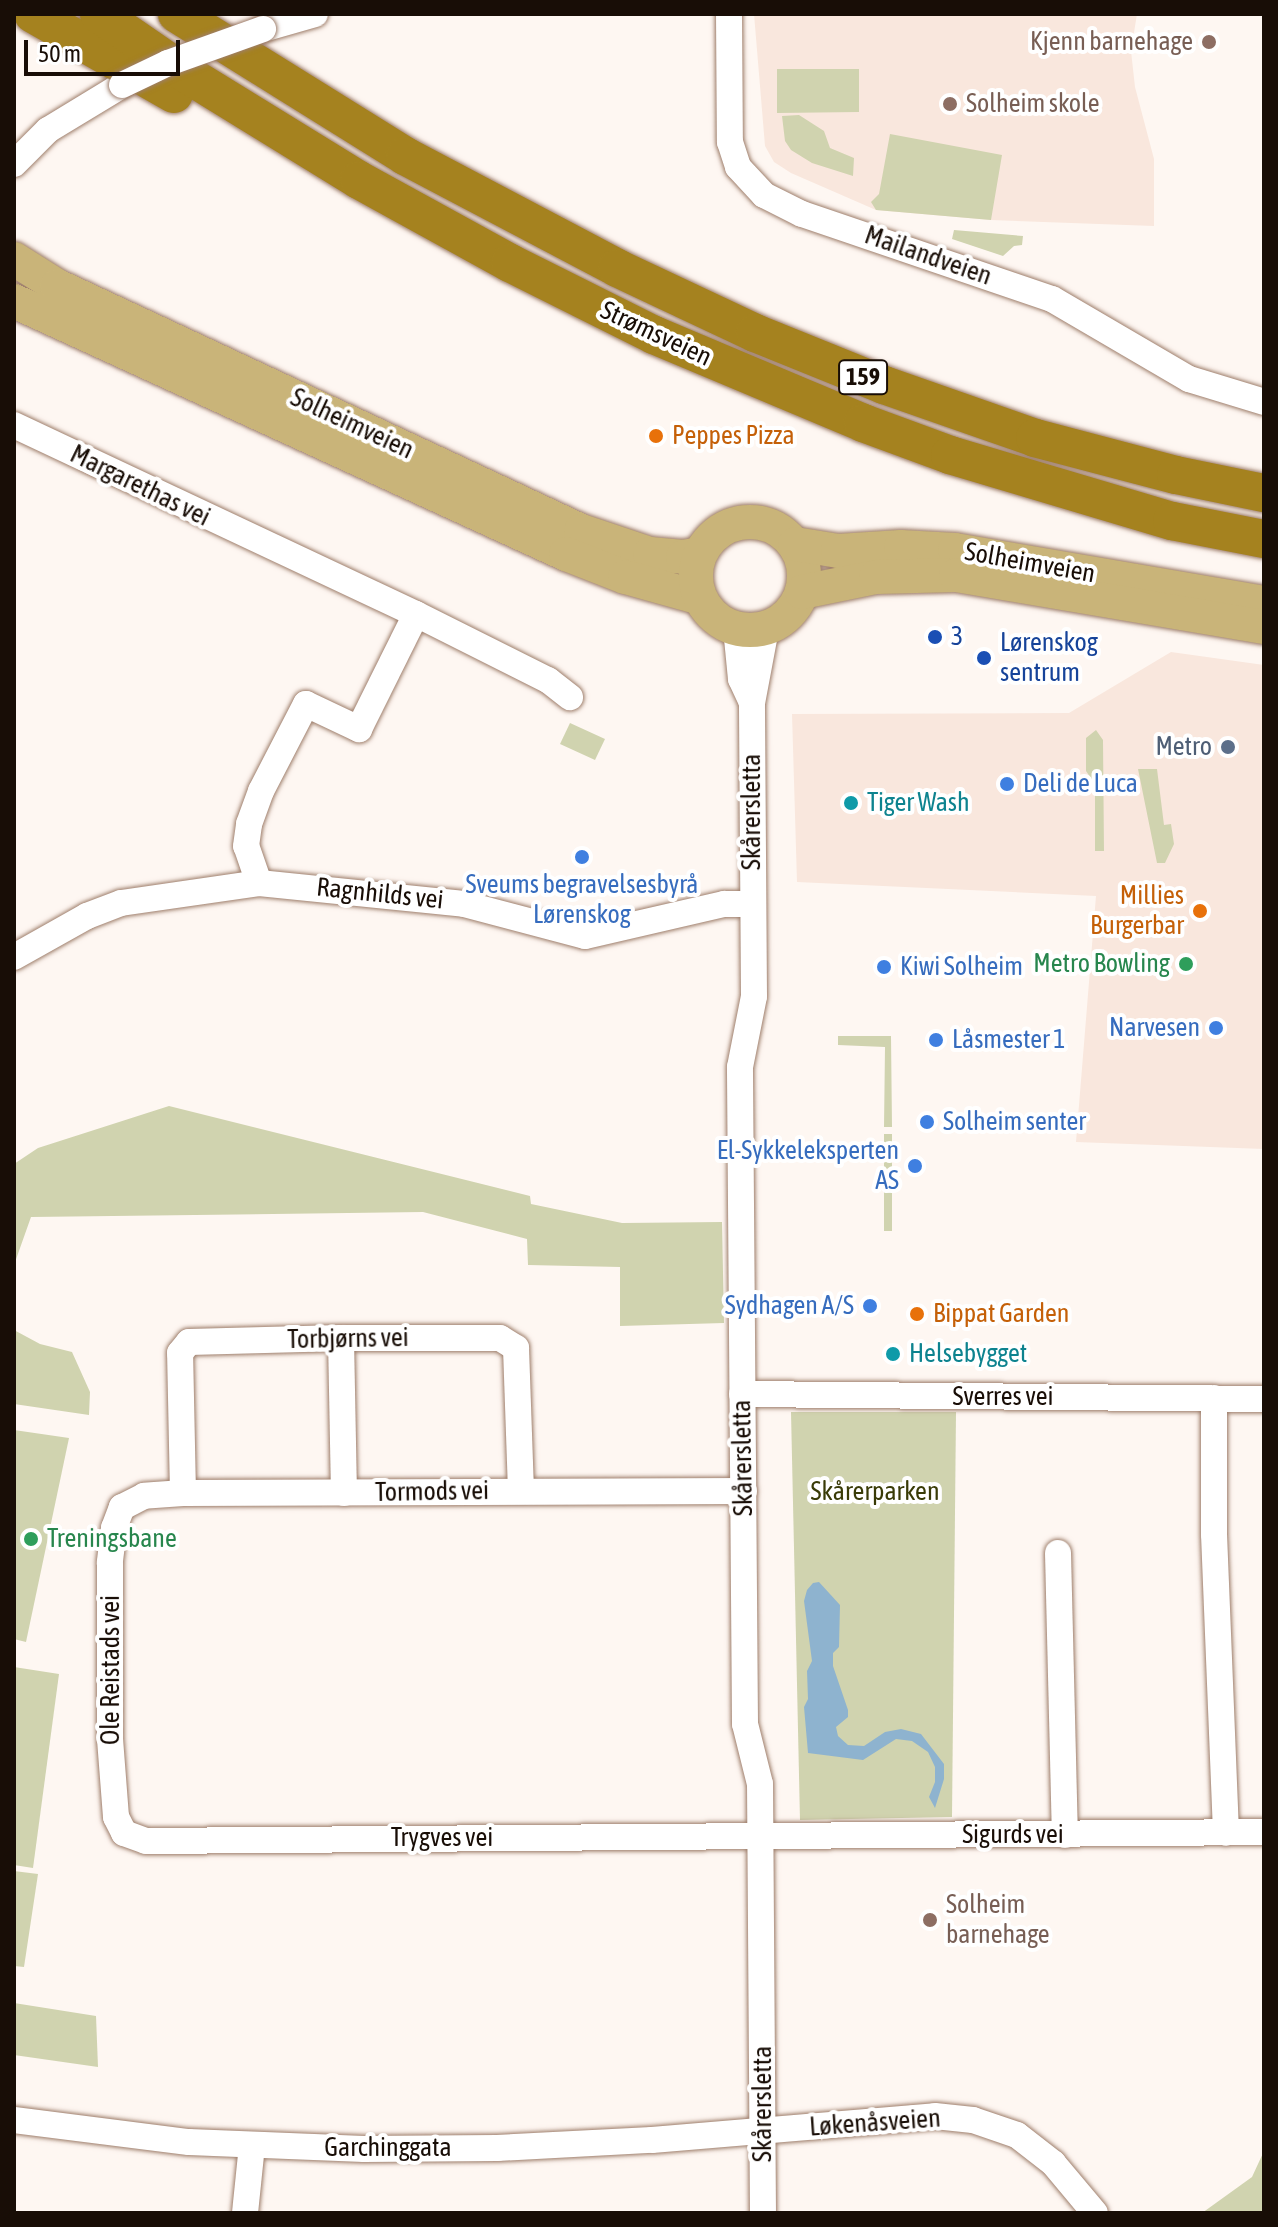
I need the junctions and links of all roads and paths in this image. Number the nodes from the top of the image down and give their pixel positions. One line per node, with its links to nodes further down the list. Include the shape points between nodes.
1 (33, 14): 9 (highway, via 334,187)
2 (99, 14): 9 (highway, Strømsveien / 159, via 359,180)
3 (177, 14): 13 (highway, Strømsveien / 159, via 471,192 755,333 1035,438)
4 (315, 14): 6 (street, bridge, via 180,58 122,85 48,130)
5 (729, 14): 11 (street, Mailandveien, via 730,142 738,167 764,195 802,214 1052,299 1189,379)
6 (18, 161): 7 (street)
7 (14, 186)
8 (14, 259): 16 (main road, Solheimveien, via 57,286 581,531 650,554)
9 (564, 291): 14 (highway, Strømsveien / 159, via 681,347 950,455 1172,521)
10 (14, 301): 18 (main road, Solheimveien, via 566,554)
11 (1264, 402)
12 (15, 425): 20 (street, Margarethas vei)
13 (1264, 493)
14 (1264, 539)
15 (795, 544): 16 (main road, via 769,525 746,522 723,528); 17 (main road, via 804,570); 19 (main road, Solheimveien, via 838,551 955,550)
16 (700, 554): 18 (main road, via 695,576)
17 (802, 592): 21 (main road, Solheimveien, via 876,577 956,575); 22 (main road, via 786,616)
18 (700, 598): 22 (main road, via 713,616)
19 (1264, 603)
20 (416, 614): 23 (street, Margarethas vei, via 548,680); 24 (street, via 359,729 306,704 249,824 246,846)
21 (1264, 627)
22 (751, 628): 25 (street, Skårersletta, via 741,679 752,703)
23 (570, 697)
24 (259, 883): 25 (street, Ragnhilds vei, via 464,904 585,936 724,904); 26 (street, Ragnhilds vei, via 121,903)
25 (752, 904): 28 (street, Skårersletta, via 754,996 740,1067)
26 (14, 957)
27 (341, 1338): 31 (street, Torbjørns vei, via 500,1338 516,1348); 33 (street, Torbjørns vei, via 189,1342 180,1353); 34 (street)
28 (742, 1394): 29 (street, Sverres vei); 32 (street, Skårersletta)
29 (1214, 1398): 30 (street, Sverres vei); 39 (street)
30 (1264, 1399)
31 (521, 1490): 32 (street, Tormods vei); 34 (street, Tormods vei)
32 (744, 1491): 41 (street, Skårersletta, via 745,1724 760,1784)
33 (183, 1493): 34 (street, Tormods vei); 35 (street, Tormods vei, via 144,1496)
34 (344, 1493)
35 (122, 1507): 38 (street, Ole Reistads vei, via 110,1563 110,1739 116,1817)
36 (1058, 1553): 40 (street)
37 (1264, 1832): 39 (street, Sigurds vei)
38 (124, 1833): 41 (street, Trygves vei, via 146,1841)
39 (1226, 1833): 40 (street, Sigurds vei)
40 (1065, 1835): 41 (street, Sigurds vei)
41 (761, 1836): 43 (street, Skårersletta)
42 (14, 2120): 44 (street, Garchinggata)
43 (763, 2132): 44 (street, Garchinggata, via 497,2148); 46 (street, Skårersletta); 47 (street, Løkenåsveien, via 935,2116 994,2125 1017,2135 1053,2163)
44 (252, 2145): 45 (street)
45 (245, 2213)
46 (763, 2213)
47 (1095, 2213)

